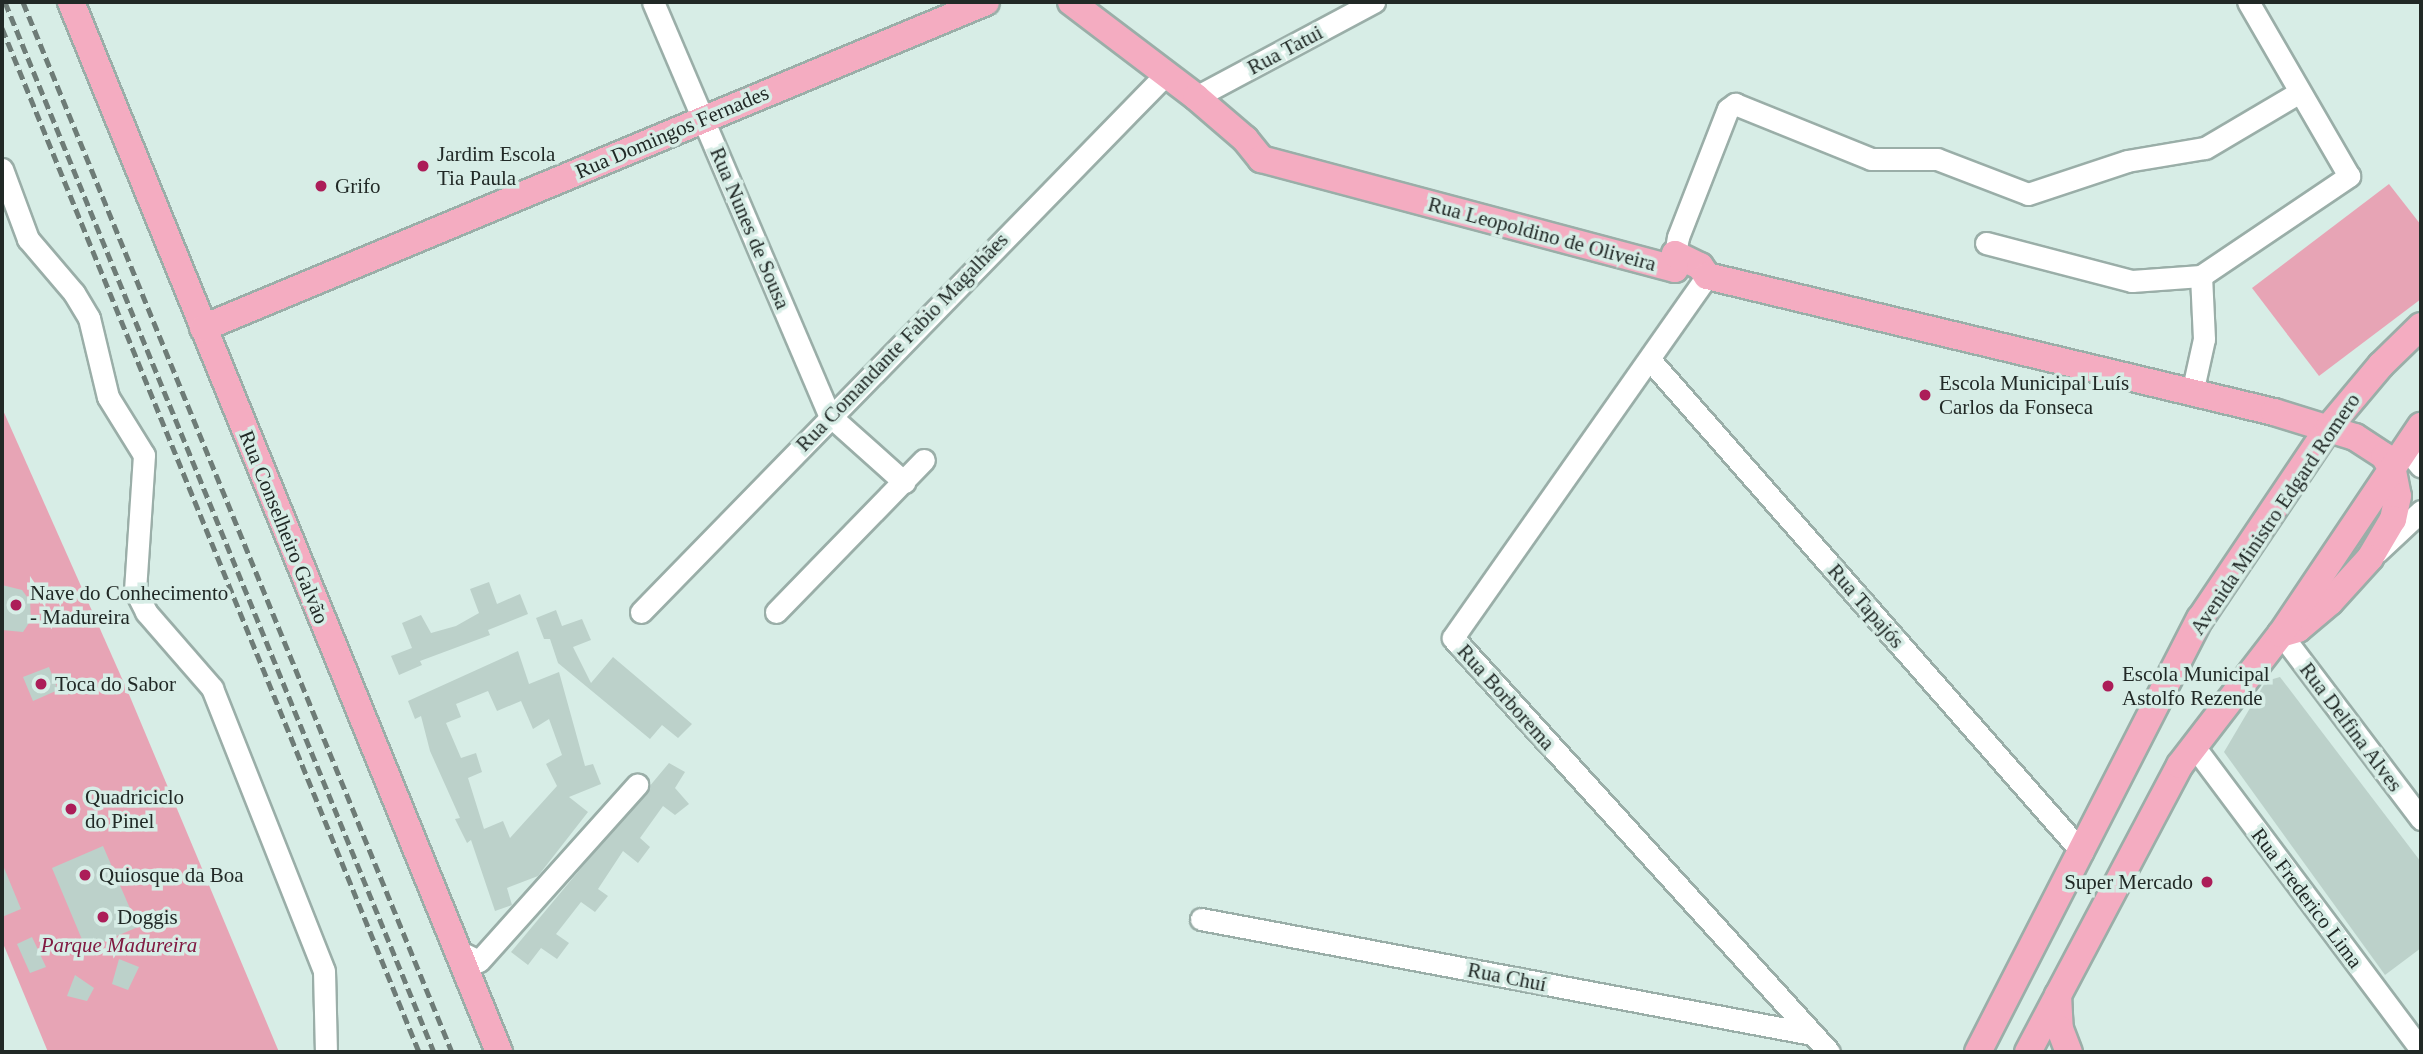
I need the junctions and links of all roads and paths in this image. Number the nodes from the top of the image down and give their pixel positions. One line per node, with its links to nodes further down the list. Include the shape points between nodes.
1 (71, 2): 17 (main road, Rua Conselheiro Galvão)
2 (653, 2): 10 (street, Rua Nunes de Sousa)
3 (986, 2): 10 (main road, Rua Domingos Fernades)
4 (1071, 2): 7 (main road, Rua Leopoldino de Oliveira)
5 (1374, 2): 9 (street, Rua Tatui)
6 (2248, 2): 8 (street)
7 (1166, 74): 9 (main road, Rua Leopoldino de Oliveira); 20 (street, Rua Comandante Fabio Magalhães)
8 (2298, 93): 13 (street, via 2205,148 2127,161 2028,194 1937,159 1871,159 1735,104 1723,122); 15 (street, via 2350,172 2346,180)
9 (1196, 97): 13 (main road, Rua Leopoldino de Oliveira, via 1261,159 1675,269)
10 (704, 118): 17 (main road, Rua Domingos Fernades); 20 (street, Rua Nunes de Sousa)
11 (2, 169): 40 (street, via 28,239 89,318 107,397 144,455 135,590 146,611 212,688 324,971)
12 (1986, 243): 15 (street, via 2132,281)
13 (1675, 254): 14 (main road, Rua Leopoldino de Oliveira, via 1700,266)
14 (1707, 276): 18 (street, Rua Borborema); 19 (main road, Rua Leopoldino de Oliveira)
15 (2201, 276): 19 (street, via 2204,339)
16 (2421, 327): 22 (main road, Avenida Ministro Edgard Romero, via 2381,365)
17 (203, 328): 36 (main road, Rua Conselheiro Galvão)
18 (1650, 360): 34 (street, Rua Tapajós); 38 (street, Rua Borborema, via 1453,638)
19 (2192, 393): 22 (main road, Rua Leopoldino de Oliveira)
20 (829, 415): 25 (street); 28 (street, Rua Comandante Fabio Magalhães)
21 (2421, 426): 24 (main road)
22 (2329, 427): 24 (main road, Rua Leopoldino de Oliveira); 34 (main road, Avenida Ministro Edgard Romero, via 2200,619)
23 (924, 460): 25 (street)
24 (2407, 463): 27 (main road, via 2398,507); 30 (main road)
25 (904, 482): 29 (street)
26 (2421, 511): 27 (street)
27 (2370, 558): 30 (main road, via 2315,616 2298,629)
28 (641, 612)
29 (776, 612)
30 (2281, 634): 31 (main road); 33 (street, Rua Delfina Alves)
31 (2193, 745): 37 (main road); 39 (street, Rua Frederico Lima)
32 (637, 785): 36 (street, via 479,961)
33 (2421, 820)
34 (2082, 852): 43 (main road, Avenida Ministro Edgard Romero)
35 (1200, 919): 38 (street, Rua Chuí)
36 (456, 950): 41 (main road, Rua Conselheiro Galvão)
37 (2058, 995): 44 (main road); 45 (main road, via 2060,1028)
38 (1812, 1034): 42 (street, Rua Borborema)
39 (2421, 1050)
40 (326, 1052)
41 (499, 1052)
42 (1829, 1052)
43 (1978, 1052)
44 (2028, 1052)
45 (2069, 1052)

